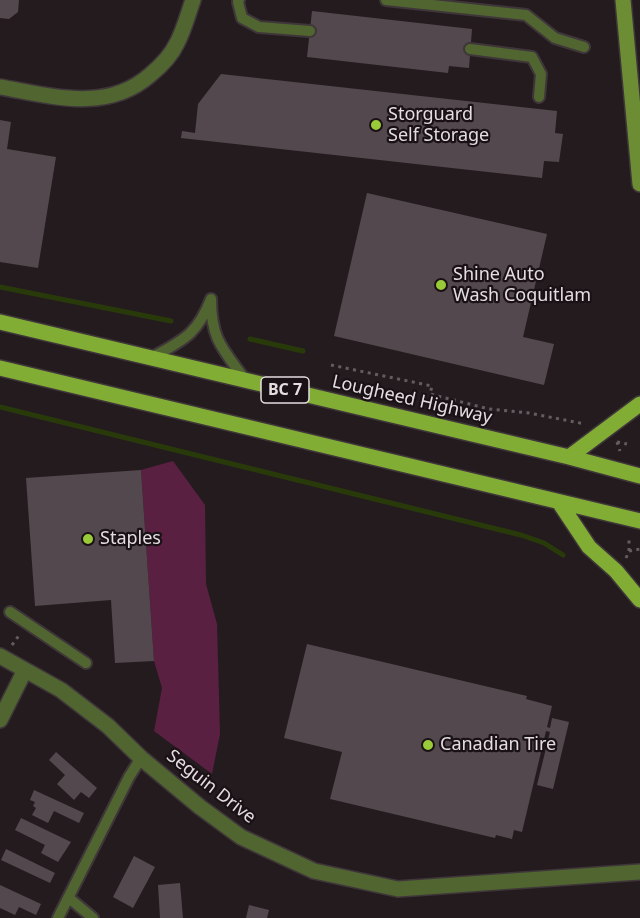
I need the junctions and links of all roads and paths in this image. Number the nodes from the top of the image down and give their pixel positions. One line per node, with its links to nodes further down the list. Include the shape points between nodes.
1 (193, 0): 8 (street, via 171,53 147,78 124,91 101,98 75,99)
2 (240, 0): 5 (lane, via 237,2 242,18 260,27)
3 (386, 0): 6 (lane, via 526,15 555,38)
4 (623, 0): 10 (main road)
5 (310, 31)
6 (584, 47)
7 (470, 49): 9 (lane, via 532,57 541,74)
8 (0, 87)
9 (539, 97)
10 (640, 184)
11 (0, 322): 12 (main road, Lougheed Highway / BC 7)
12 (151, 358): 15 (main road, Lougheed Highway / BC 7); 15 (lane, via 188,337 202,320 211,299 216,338)
13 (331, 365): 17 (path, via 432,386 430,394 489,409)
14 (0, 368): 22 (main road, BC 7)
15 (246, 381): 20 (main road, Lougheed Highway / BC 7)
16 (640, 405): 20 (main road)
17 (588, 424)
18 (627, 444): 19 (path, via 617,442)
19 (620, 451)
20 (569, 457): 21 (main road, Lougheed Highway / BC 7)
21 (640, 476)
22 (559, 502): 23 (main road, BC 7); 26 (main road, via 590,547)
23 (640, 521)
24 (629, 536): 25 (path, via 629,551)
25 (640, 549)
26 (640, 600)
27 (10, 612): 31 (lane)
28 (20, 634): 29 (path)
29 (13, 645)
30 (0, 656): 32 (street, Seguin Drive)
31 (87, 663)
32 (25, 670): 33 (street); 34 (street, Seguin Drive, via 61,690 108,726)
33 (0, 720)
34 (141, 758): 35 (street, Seguin Drive, via 241,837 314,871 398,888); 36 (lane)
35 (640, 872)
36 (69, 898): 37 (lane); 38 (lane)
37 (58, 918)
38 (93, 918)

